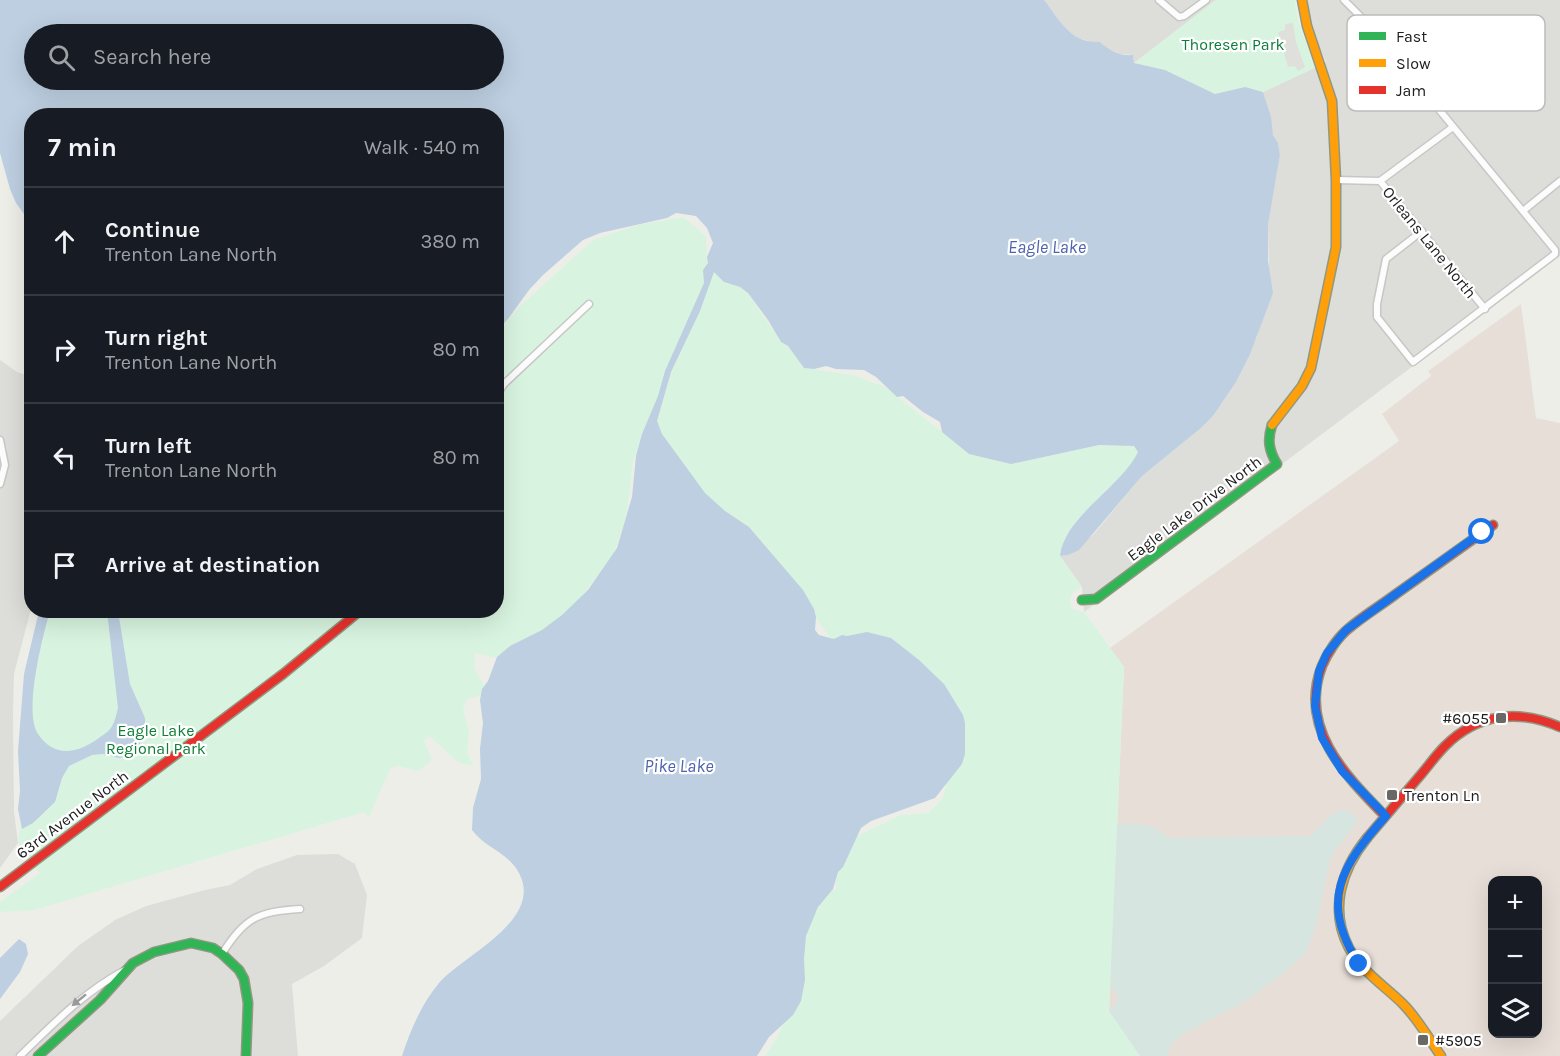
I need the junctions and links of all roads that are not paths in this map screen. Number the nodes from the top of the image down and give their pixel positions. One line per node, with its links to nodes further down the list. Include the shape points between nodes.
1 (1159, 0): 2 (street, via 1179,17)
2 (1206, 0)
3 (1302, 0): 8 (street, Eagle Lake Drive North, via 1332,101)
4 (1344, 0): 5 (street)
5 (1359, 15)
6 (1440, 111): 7 (street)
7 (1453, 127): 9 (street); 11 (street)
8 (1336, 180): 9 (street, Orleans Lane North); 19 (street, Eagle Lake Drive North, via 1336,247 1326,300 1311,368 1269,434 1270,452 1277,464 1096,599)
9 (1380, 181): 12 (street, Orleans Lane North)
10 (1560, 181): 11 (street)
11 (1523, 211): 14 (street, via 1555,250 1552,257)
12 (1422, 231): 14 (street, Orleans Lane North); 14 (street, via 1386,259 1377,304 1377,317 1413,362)
13 (589, 304): 15 (street)
14 (1485, 309)
15 (504, 384)
16 (0, 440): 17 (street, via 4,465)
17 (0, 484)
18 (1493, 525): 22 (street, via 1346,630 1327,653 1319,671 1315,706 1322,738 1342,771)
19 (1082, 600)
20 (352, 618): 23 (street, 63rd Avenue North, via 259,693)
21 (1560, 727): 22 (street, via 1535,717 1512,715 1471,727 1445,746)
22 (1386, 816): 30 (street, via 1346,869 1339,918 1359,964 1405,1006)
23 (0, 887)
24 (300, 909): 25 (street, via 275,910 253,918 239,928)
25 (222, 954): 26 (street, via 191,943 147,955); 29 (street, via 239,970 247,991)
26 (128, 968): 27 (street, one-way to 27, via 100,983); 28 (street, via 100,1000)
27 (20, 1056)
28 (38, 1056)
29 (246, 1056)
30 (1441, 1056)

